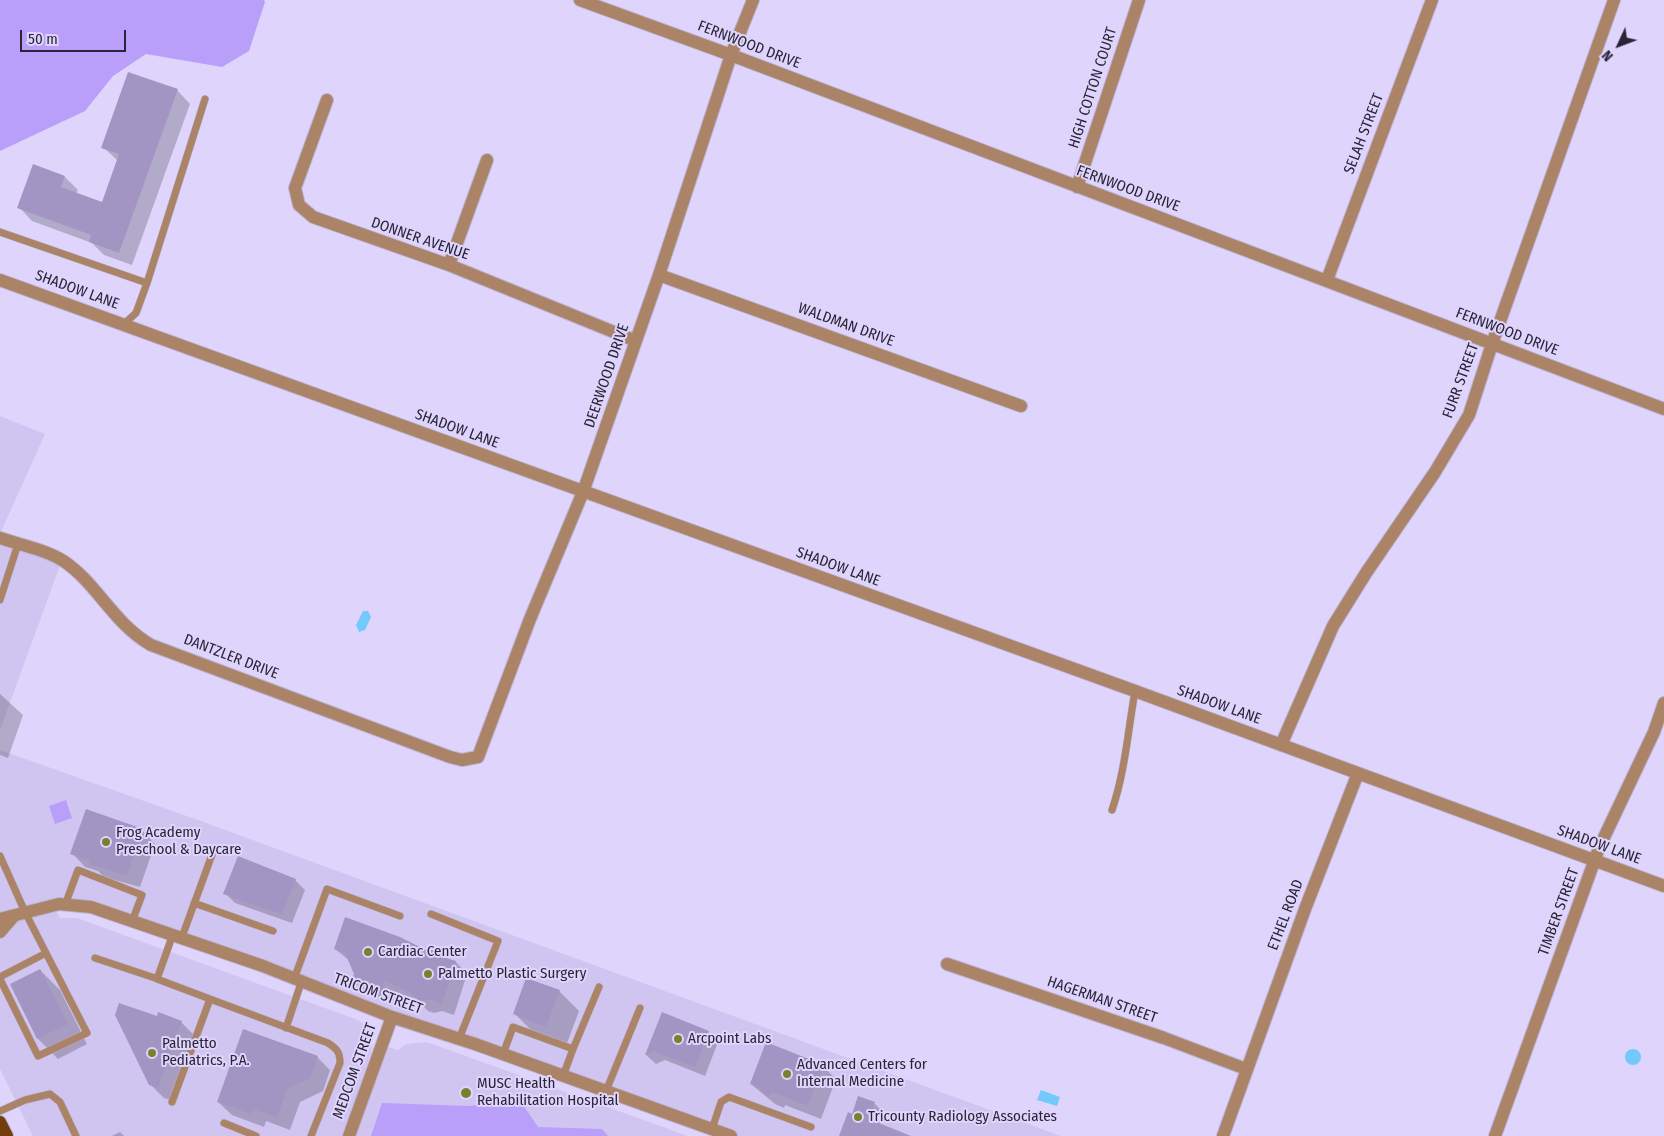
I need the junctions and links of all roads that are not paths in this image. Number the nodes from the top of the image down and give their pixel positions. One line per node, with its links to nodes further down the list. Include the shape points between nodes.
1 (580, 0): 6 (street, FERNWOOD DRIVE)
2 (752, 0): 6 (street, DEERWOOD DRIVE)
3 (1139, 0): 10 (street, HIGH COTTON COURT)
4 (1432, 0): 15 (street, SELAH STREET)
5 (1614, 0): 19 (street, FURR STREET)
6 (732, 55): 10 (street, FERNWOOD DRIVE); 13 (street, DEERWOOD DRIVE)
7 (205, 99): 16 (lane)
8 (327, 100): 12 (street, DONNER AVENUE, via 295,188 299,204 326,224)
9 (487, 160): 12 (street)
10 (1077, 187): 15 (street, FERNWOOD DRIVE)
11 (0, 232): 16 (lane)
12 (449, 266): 18 (street, DONNER AVENUE)
13 (659, 275): 18 (street, DEERWOOD DRIVE); 20 (street, WALDMAN DRIVE)
14 (0, 280): 17 (street, SHADOW LANE)
15 (1327, 280): 19 (street, FERNWOOD DRIVE)
16 (147, 283): 17 (lane, via 136,313)
17 (124, 324): 22 (street, SHADOW LANE)
18 (636, 341): 22 (street, DEERWOOD DRIVE)
19 (1492, 344): 21 (street, FERNWOOD DRIVE); 28 (street, FURR STREET, via 1470,415 1333,626)
20 (1021, 406)
21 (1664, 409)
22 (583, 492): 26 (street, SHADOW LANE); 29 (street, DEERWOOD DRIVE)
23 (0, 538): 24 (street, DANTZLER DRIVE)
24 (18, 544): 25 (lane); 29 (street, DANTZLER DRIVE, via 66,563 134,635 151,645 450,757 462,760)
25 (0, 600)
26 (1135, 691): 28 (street, SHADOW LANE); 31 (lane, via 1121,784)
27 (1664, 703): 34 (street, TIMBER STREET, via 1654,732)
28 (1281, 745): 30 (street, SHADOW LANE)
29 (478, 757)
30 (1358, 773): 34 (street, SHADOW LANE); 60 (street, ETHEL ROAD)
31 (1112, 810)
32 (213, 852): 36 (lane)
33 (1, 859): 38 (lane)
34 (1594, 861): 35 (street, SHADOW LANE); 76 (street, TIMBER STREET)
35 (1664, 886)
36 (194, 902): 44 (lane); 45 (lane)
37 (65, 905): 38 (street, TRICOM STREET); 42 (street, TRICOM STREET, via 92,907); 42 (lane, via 78,870 142,895)
38 (25, 912): 41 (street, TRICOM STREET); 46 (lane)
39 (431, 914): 57 (lane, via 498,940)
40 (400, 916): 51 (lane, via 327,889)
41 (6, 918): 43 (street, TRICOM STREET)
42 (132, 920): 45 (street, TRICOM STREET)
43 (0, 932)
44 (273, 932)
45 (177, 936): 50 (lane); 51 (street, TRICOM STREET)
46 (46, 954): 49 (lane); 49 (lane, via 87,1033 38,1056)
47 (96, 958): 50 (lane)
48 (947, 964): 60 (street, HAGERMAN STREET)
49 (0, 978)
50 (158, 979): 53 (lane)
51 (297, 981): 55 (street, TRICOM STREET); 56 (lane)
52 (599, 987): 58 (lane)
53 (210, 999): 56 (lane); 63 (lane)
54 (640, 1008): 62 (lane)
55 (392, 1017): 57 (street, TRICOM STREET); 73 (street, MEDCOM STREET)
56 (286, 1028): 72 (lane, via 328,1043 340,1054 340,1063)
57 (459, 1039): 59 (street, TRICOM STREET)
58 (573, 1049): 59 (lane, via 513,1027); 61 (lane)
59 (503, 1054): 61 (street, TRICOM STREET)
60 (1246, 1069): 75 (street, ETHEL ROAD)
61 (563, 1076): 62 (street, TRICOM STREET)
62 (606, 1091): 68 (street, TRICOM STREET)
63 (172, 1102)
64 (0, 1111): 70 (lane, via 50,1094 60,1102)
65 (0, 1122): 69 (main road)
66 (224, 1123): 71 (lane)
67 (811, 1127): 68 (lane, via 729,1097 721,1102)
68 (712, 1129): 74 (street, TRICOM STREET)
69 (7, 1136)
70 (76, 1136)
71 (256, 1136)
72 (311, 1136)
73 (349, 1136)
74 (731, 1136)
75 (1223, 1136)
76 (1495, 1136)

